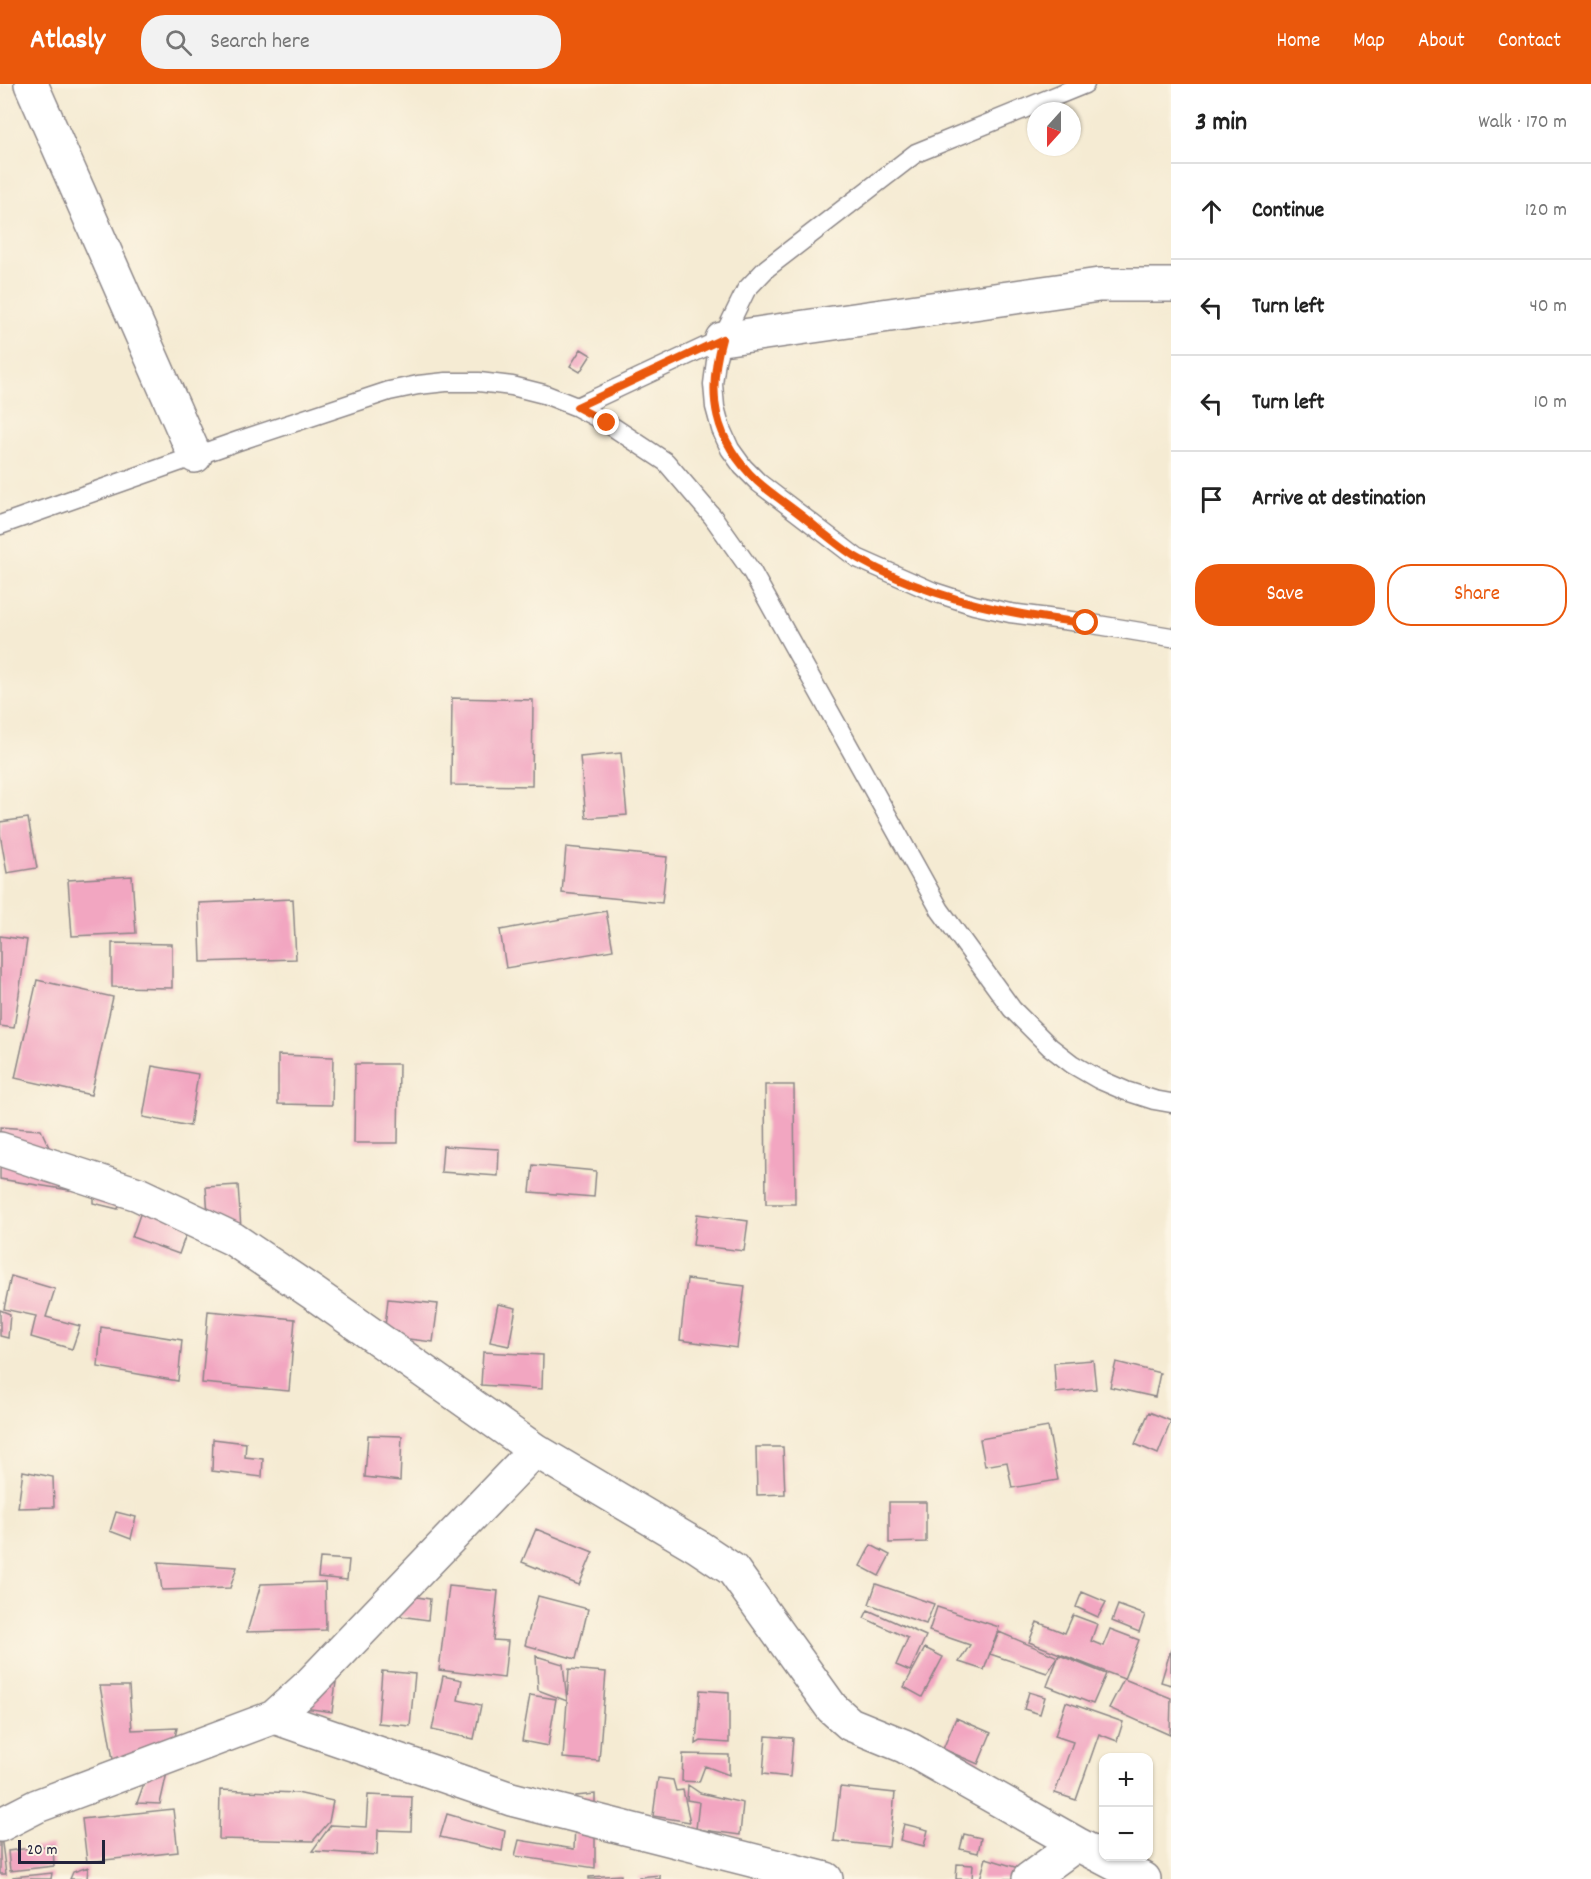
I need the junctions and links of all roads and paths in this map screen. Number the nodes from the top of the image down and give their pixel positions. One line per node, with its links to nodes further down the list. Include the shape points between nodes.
1 (31, 84): 6 (street)
2 (1085, 84): 4 (lane, via 915,153 767,268 746,290)
3 (1171, 285): 4 (street, via 1099,285)
4 (722, 339): 5 (lane); 8 (lane, via 713,384 715,407 730,449 759,483 857,558 974,605)
5 (577, 407): 6 (lane, via 512,386 479,382 418,385 389,391); 9 (lane, via 666,462 713,517 752,572 940,910 1012,1009 1072,1064 1126,1091)
6 (195, 456): 7 (lane)
7 (0, 525)
8 (1171, 637)
9 (1171, 1103)
10 (0, 1149): 11 (street, via 138,1194 233,1239)
11 (535, 1450): 12 (street); 14 (street, via 733,1570 832,1708 850,1724 904,1746)
12 (274, 1717): 13 (street, via 37,1806); 15 (street, via 511,1799)
13 (0, 1825)
14 (1077, 1844): 16 (street); 17 (street)
15 (826, 1879)
16 (1029, 1879)
17 (1144, 1879)

